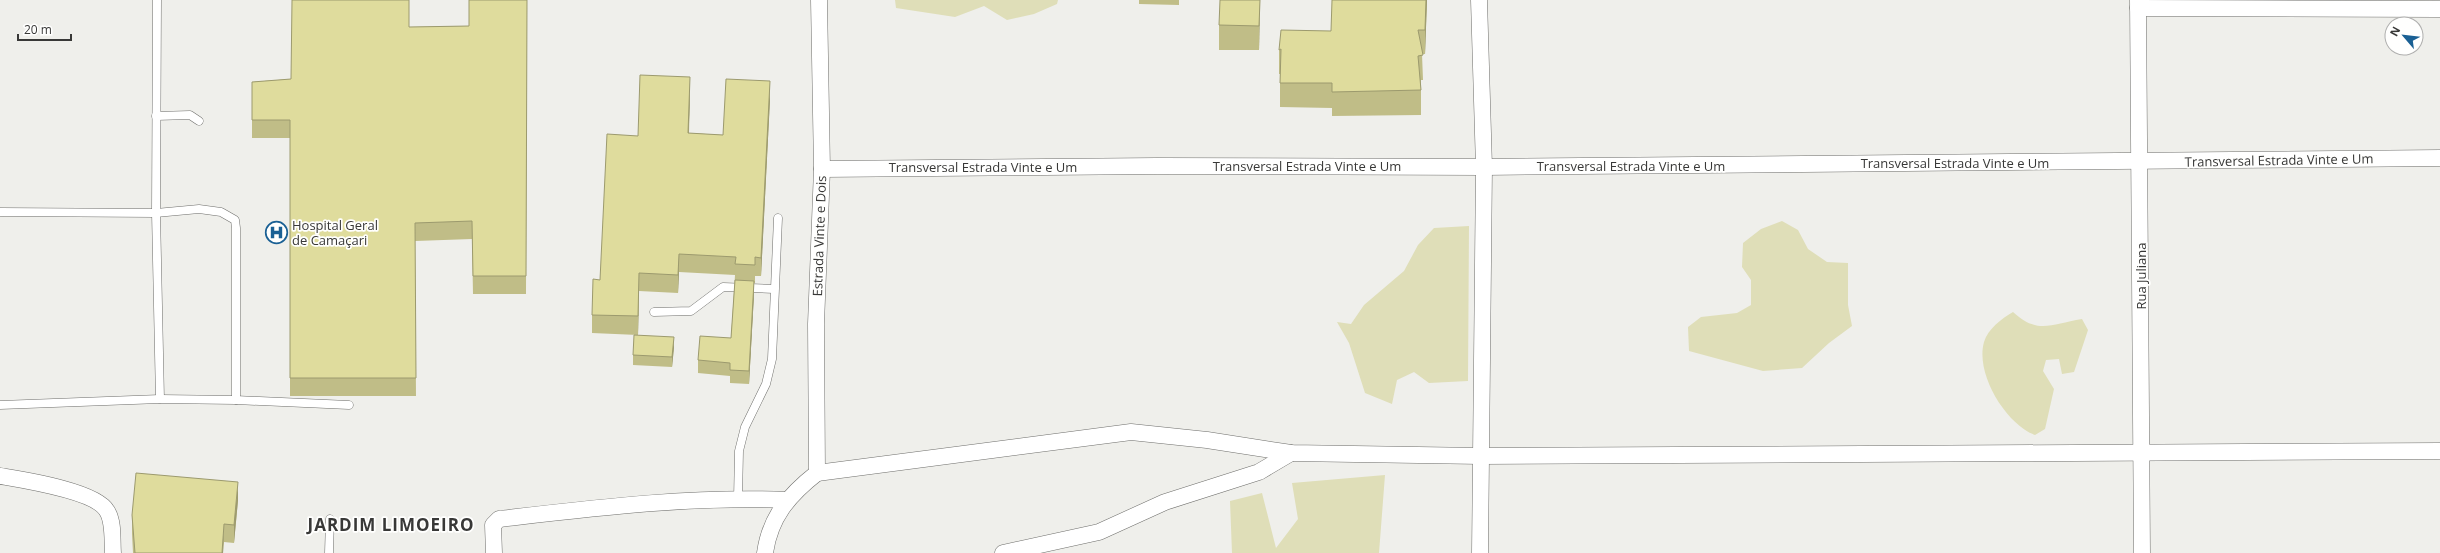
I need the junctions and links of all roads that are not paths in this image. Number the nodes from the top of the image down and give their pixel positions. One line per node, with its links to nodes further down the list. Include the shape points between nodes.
1 (156, 0): 6 (lane)
2 (819, 0): 11 (street, Estrada Vinte e Dois)
3 (1478, 0): 10 (street)
4 (2138, 4): 5 (street); 9 (street, Rua Juliana)
5 (2440, 9)
6 (156, 116): 7 (lane, via 190,115); 13 (lane)
7 (199, 121)
8 (2440, 158): 9 (street, Transversal Estrada Vinte e Um)
9 (2140, 162): 10 (street, Transversal Estrada Vinte e Um); 21 (street, Rua Juliana)
10 (1484, 167): 11 (street, Transversal Estrada Vinte e Um, via 1149,166); 24 (street)
11 (822, 169): 25 (street, Estrada Vinte e Dois, via 816,324)
12 (0, 212): 13 (lane)
13 (156, 213): 17 (lane); 18 (lane, via 199,209 221,212 235,220)
14 (778, 218): 15 (lane)
15 (774, 289): 16 (lane, via 723,287 691,311); 27 (lane, via 772,359 766,384 745,427 742,439)
16 (654, 312)
17 (160, 399): 18 (lane); 19 (lane)
18 (236, 400): 20 (lane)
19 (0, 405)
20 (349, 405)
21 (2143, 451): 22 (street); 24 (street); 36 (street, Rua Juliana)
22 (2440, 451)
23 (1291, 453): 24 (street); 25 (street, via 1131,432); 34 (street, via 1258,472 1165,502 1099,532)
24 (1481, 456): 35 (street)
25 (817, 473): 28 (street)
26 (0, 476): 30 (street, via 77,494 103,505 110,518)
27 (738, 499): 28 (street); 32 (street, via 582,509 499,519 493,525)
28 (787, 500): 33 (street, via 774,518 767,537)
29 (330, 519): 31 (lane)
30 (113, 553)
31 (329, 553)
32 (494, 553)
33 (765, 553)
34 (1003, 553)
35 (1480, 553)
36 (2142, 553)

